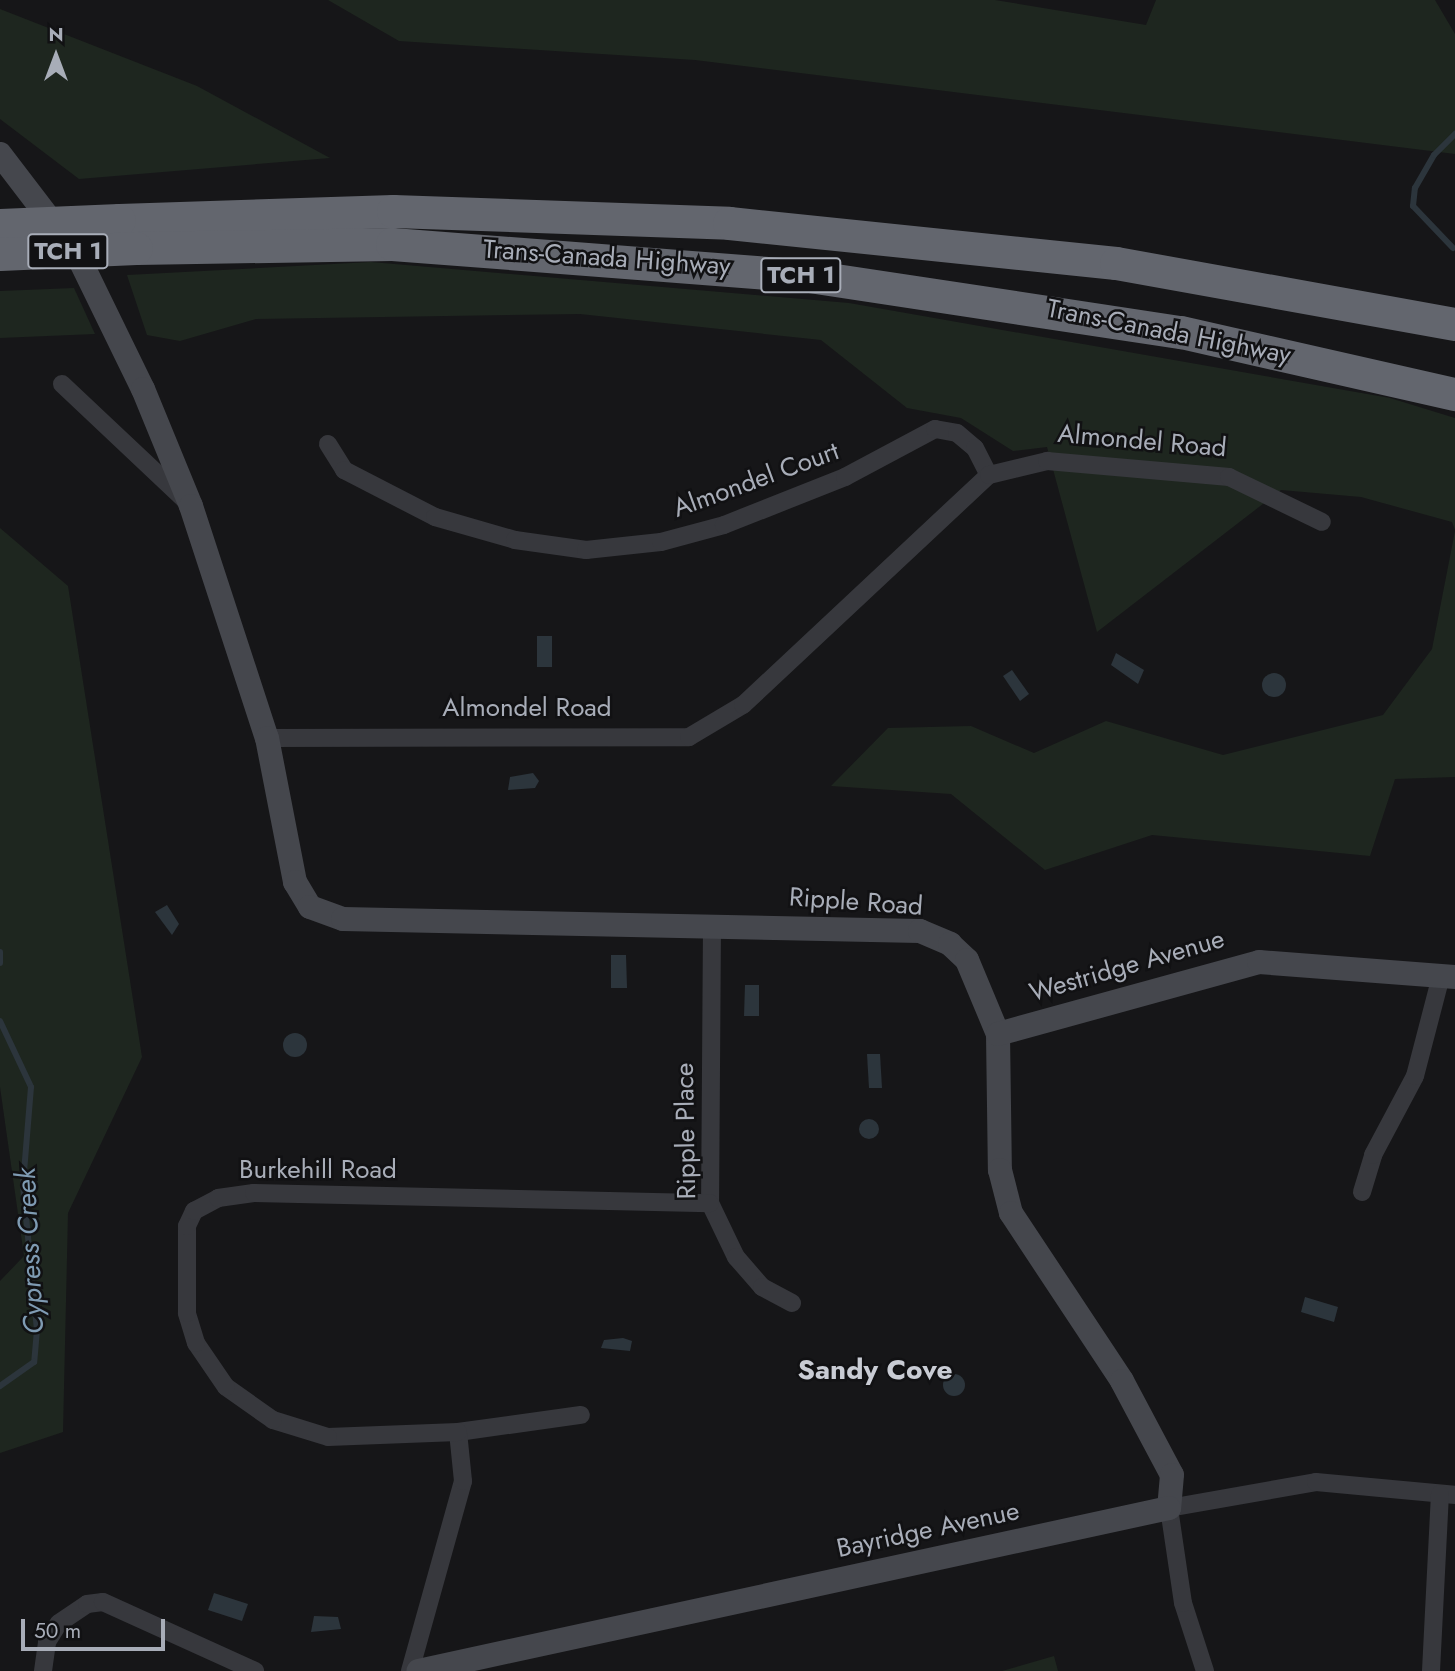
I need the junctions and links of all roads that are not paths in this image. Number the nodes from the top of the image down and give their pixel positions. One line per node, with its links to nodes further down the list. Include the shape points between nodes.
1 (0, 154): 9 (street, via 52,217 101,296)
2 (0, 225): 4 (highway, Trans-Canada Highway / TCH 1, bridge, via 406,211 729,223 1104,261)
3 (0, 254): 6 (highway, Trans-Canada Highway / TCH 1, bridge, via 392,244 795,274 1132,323)
4 (1455, 324)
5 (62, 384): 9 (street)
6 (1455, 394)
7 (328, 444): 8 (street, Almondel Court, via 344,470 435,517 515,540 586,550 661,542 724,525 845,477 935,429 957,433 975,448)
8 (989, 475): 10 (street, Almondel Road, via 1048,461 1229,477); 11 (street, Almondel Road, via 743,705 689,737)
9 (191, 506): 11 (street)
10 (1322, 523)
11 (267, 738): 12 (street, Ripple Road, via 295,882 310,907 343,919)
12 (712, 925): 14 (street, Ripple Road, via 920,931 967,960); 16 (street, Ripple Place)
13 (1448, 976): 14 (street, Westridge Avenue, via 1259,962); 15 (street, Westridge Avenue, via 1415,1076 1373,1155)
14 (998, 1034): 21 (street, Ripple Road, via 1000,1170 1011,1213 1122,1381 1172,1475)
15 (1362, 1192)
16 (710, 1203): 17 (street, Ripple Place, via 736,1257 762,1287); 19 (street, Burkehill Road, via 254,1193 218,1198 194,1211 187,1226 187,1313 196,1343 226,1387 273,1420 327,1437)
17 (792, 1303)
18 (580, 1415): 19 (street, Burkehill Road)
19 (458, 1432): 24 (street, via 463,1481)
20 (1447, 1494): 21 (street, Bayridge Avenue, via 1315,1482); 27 (street)
21 (1169, 1508): 25 (street, Bayridge Avenue); 26 (street, via 1183,1603)
22 (43, 1671): 23 (street, via 47,1642 59,1623 88,1604 103,1602)
23 (255, 1671)
24 (410, 1671)
25 (418, 1671)
26 (1205, 1671)
27 (1431, 1671)

